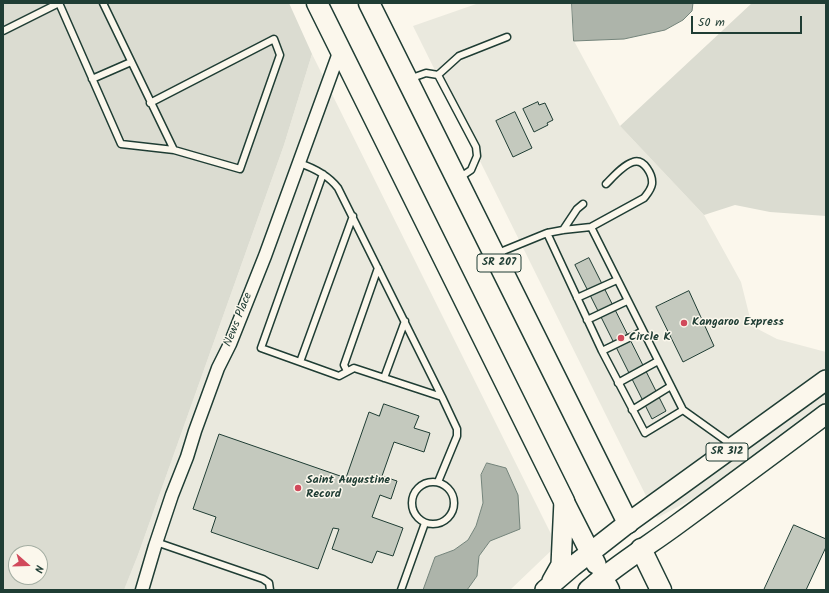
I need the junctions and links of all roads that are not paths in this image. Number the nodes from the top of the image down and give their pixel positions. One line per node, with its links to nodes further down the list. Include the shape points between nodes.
1 (59, 3): 5 (lane); 10 (lane)
2 (103, 3): 8 (lane)
3 (317, 3): 7 (highway)
4 (369, 3): 11 (highway, SR 207)
5 (3, 31)
6 (507, 37): 9 (lane, via 459,56)
7 (340, 50): 14 (street, News Place); 45 (highway)
8 (131, 62): 10 (lane); 12 (lane)
9 (438, 75): 11 (lane, via 426,72); 16 (lane, via 476,147 477,156 471,170)
10 (92, 79): 13 (lane, via 121,144)
11 (407, 79): 16 (highway, SR 207)
12 (150, 102): 13 (lane); 13 (lane, via 274,39 280,56 240,169)
13 (174, 150)
14 (299, 163): 15 (lane); 48 (street, News Place, via 265,256 208,396)
15 (323, 174): 19 (lane, via 333,181); 33 (lane, via 261,348)
16 (457, 180): 23 (highway, SR 207)
17 (606, 184): 20 (lane, via 632,162 639,161 652,178 650,190 644,198)
18 (583, 204): 21 (lane)
19 (353, 216): 24 (lane); 33 (lane)
20 (591, 227): 21 (lane); 25 (lane)
21 (563, 230): 22 (lane)
22 (548, 233): 23 (lane); 26 (lane)
23 (495, 255): 47 (highway, SR 207)
24 (378, 268): 29 (lane); 34 (lane, via 344,365)
25 (617, 280): 26 (lane); 27 (lane)
26 (577, 298): 28 (lane)
27 (627, 301): 28 (lane); 30 (lane)
28 (587, 320): 31 (lane)
29 (405, 321): 35 (lane); 39 (lane)
30 (643, 331): 31 (lane); 32 (lane)
31 (602, 351): 37 (lane)
32 (658, 361): 37 (lane); 38 (lane)
33 (300, 362): 34 (lane, via 338,376)
34 (347, 371): 35 (lane, via 354,368)
35 (384, 378): 39 (lane)
36 (826, 380): 43 (main road, SR 312)
37 (618, 383): 40 (lane)
38 (671, 386): 40 (lane); 41 (lane)
39 (442, 398): 44 (lane, via 457,429 457,436)
40 (632, 410): 41 (lane, via 644,433)
41 (683, 410): 43 (lane)
42 (826, 414): 49 (main road, SR 312, via 678,524)
43 (735, 447): 47 (main road, SR 312)
44 (438, 482): 46 (lane, via 424,483 413,493 411,507 414,514); 46 (lane, via 453,496 453,510 439,524)
45 (564, 501): 50 (main road); 52 (main road, via 561,566)
46 (425, 523): 55 (lane)
47 (628, 523): 49 (main road, SR 207); 50 (main road, SR 312)
48 (156, 542): 53 (street, News Place); 54 (lane, via 263,579 269,583)
49 (641, 548): 51 (main road, SR 312); 57 (highway, SR 207)
50 (590, 553): 51 (main road); 52 (main road, SR 312)
51 (606, 583): 56 (main road, SR 312)
52 (547, 588)
53 (142, 590)
54 (270, 590)
55 (401, 590)
56 (588, 590)
57 (661, 590)

